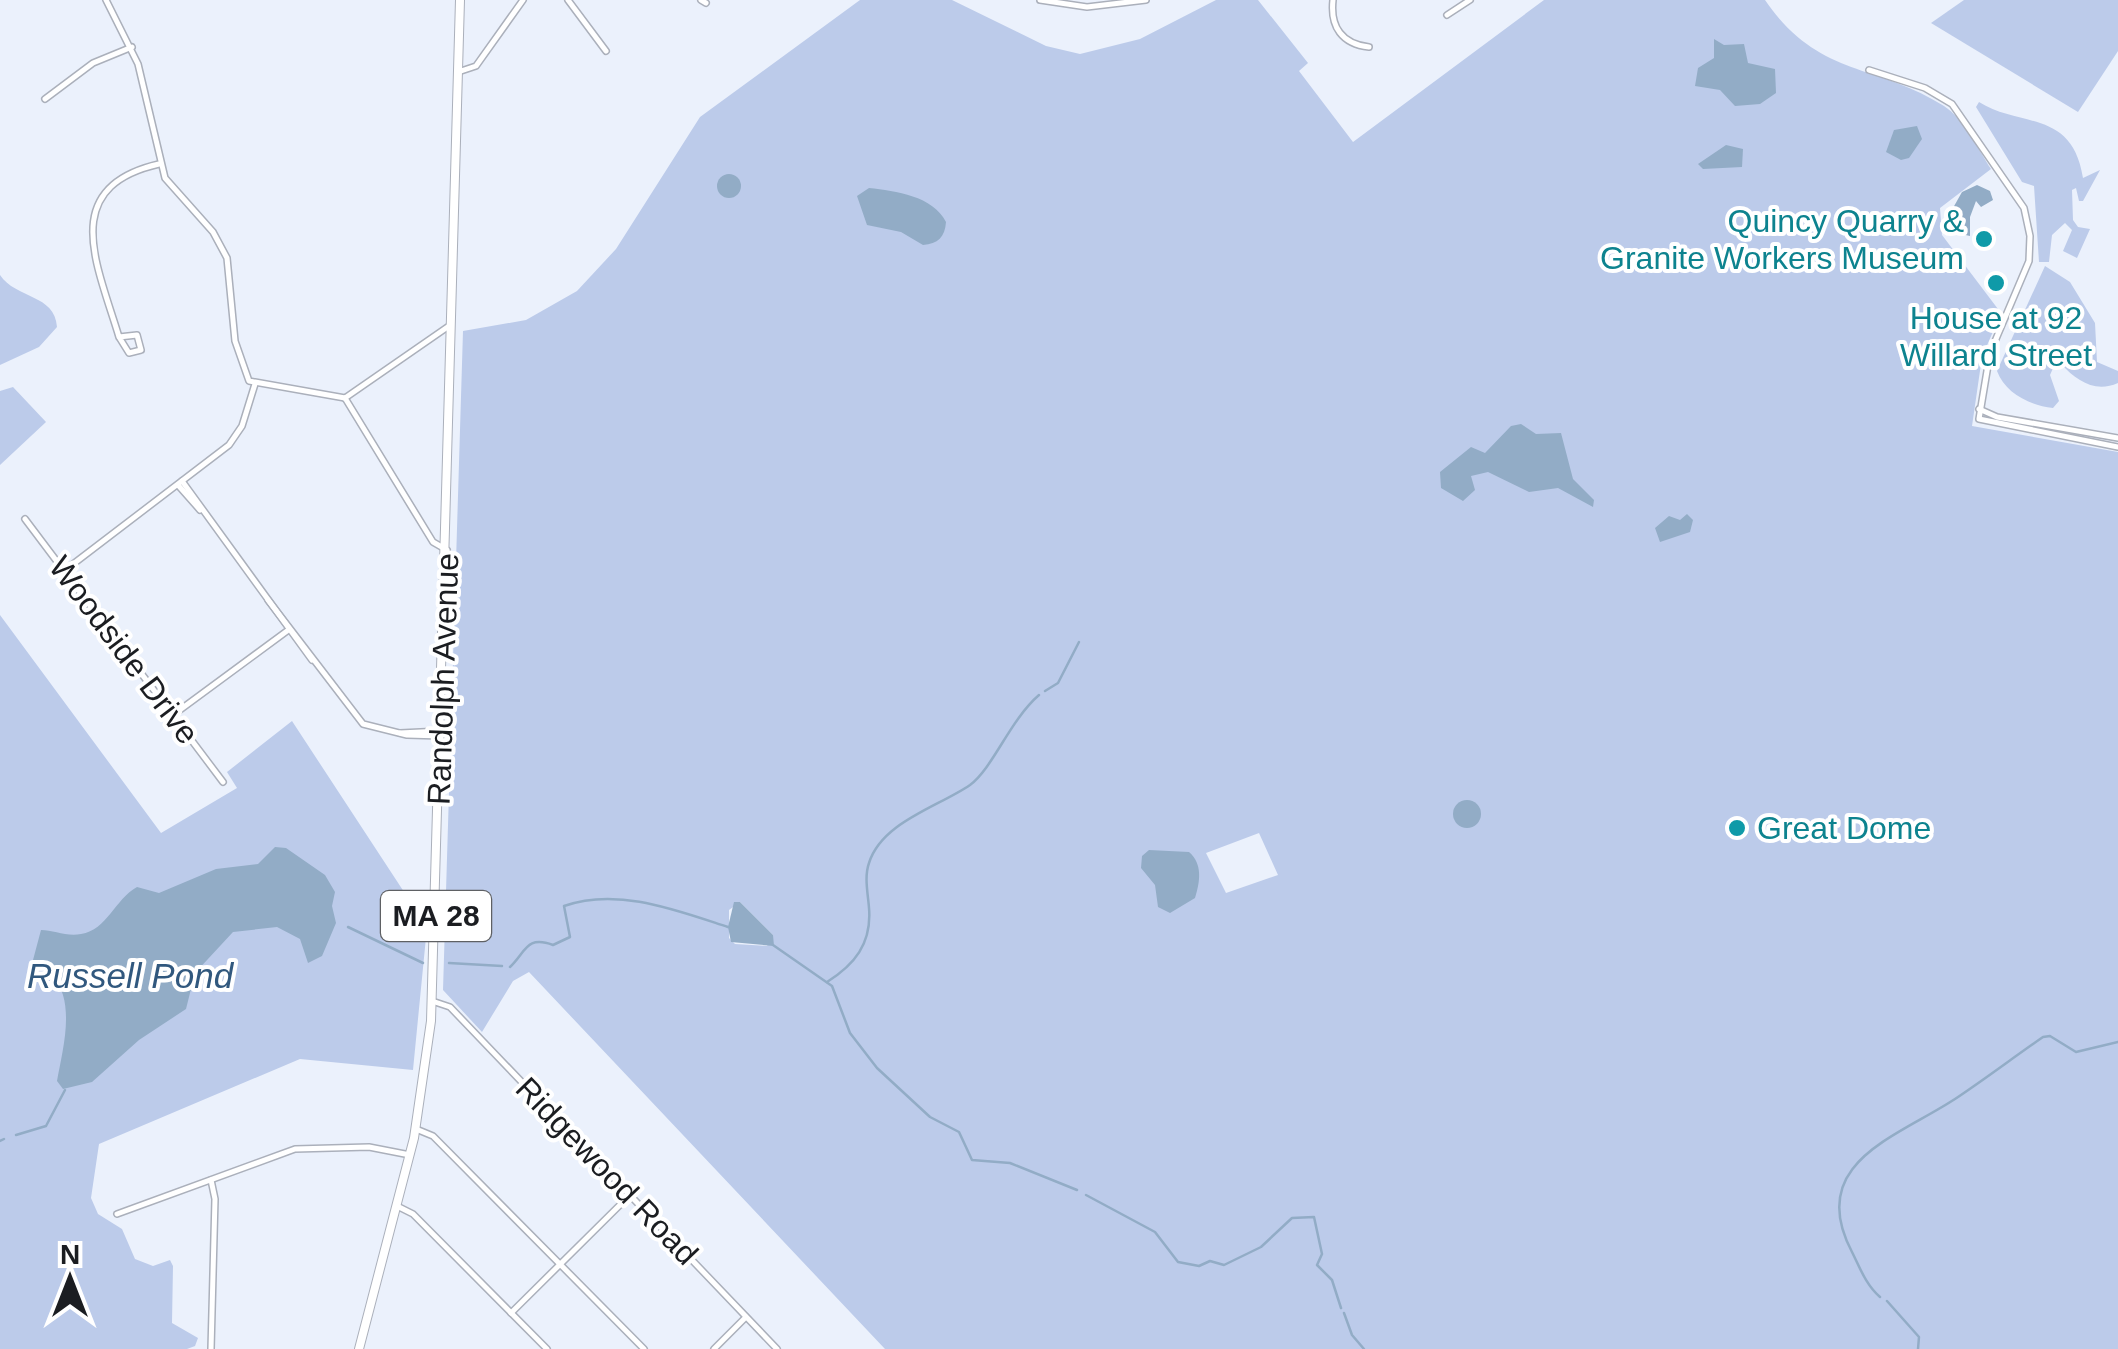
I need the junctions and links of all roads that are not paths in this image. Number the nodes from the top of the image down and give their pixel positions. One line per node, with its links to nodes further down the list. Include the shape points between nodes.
1 (106, 0): 10 (street)
2 (460, 0): 14 (main road, Randolph Avenue / MA 28)
3 (523, 0): 14 (street, via 476,66)
4 (568, 0): 12 (street)
5 (1040, 0): 6 (street, via 1087,8)
6 (1146, 0)
7 (1333, 0): 11 (street, via 1340,33)
8 (1470, 0): 9 (street)
9 (1447, 16)
10 (132, 47): 15 (street, via 93,63); 16 (street)
11 (1369, 47)
12 (606, 51)
13 (1870, 70): 21 (street, via 1952,104 2024,208 2029,261 1992,349)
14 (458, 72): 17 (main road, Randolph Avenue / MA 28)
15 (45, 99)
16 (159, 164): 18 (street, via 120,176 95,210 96,259); 19 (street, via 227,258 235,341)
17 (452, 326): 20 (street); 26 (main road, Randolph Avenue / MA 28)
18 (120, 336): 18 (street, via 123,348 136,354 142,340)
19 (255, 384): 20 (street); 24 (street, via 236,438)
20 (346, 398): 26 (street, via 433,542)
21 (1979, 409): 22 (street); 23 (street, via 1984,422)
22 (2118, 438)
23 (2118, 447)
24 (180, 483): 27 (street); 28 (street)
25 (25, 518): 27 (street, Woodside Drive)
26 (447, 550): 30 (main road, Randolph Avenue / MA 28)
27 (64, 570): 29 (street, Woodside Drive)
28 (290, 629): 29 (street); 30 (street, via 360,721 375,730)
29 (173, 715): 31 (street, Woodside Drive)
30 (441, 734): 32 (main road, Randolph Avenue / MA 28)
31 (223, 782)
32 (432, 1000): 33 (main road, Randolph Avenue / MA 28); 36 (street, Ridgewood Road, via 449,1006)
33 (416, 1129): 34 (main road, Randolph Avenue / MA 28); 39 (street, via 432,1134)
34 (410, 1155): 35 (street, via 306,1147); 37 (main road, Randolph Avenue / MA 28)
35 (211, 1180): 38 (street); 42 (street)
36 (630, 1196): 39 (street); 41 (street, Ridgewood Road)
37 (397, 1206): 40 (street, via 416,1216); 43 (main road, Randolph Avenue / MA 28)
38 (117, 1214)
39 (559, 1264): 40 (street); 45 (street)
40 (511, 1313): 44 (street)
41 (746, 1317): 46 (street); 47 (street, Ridgewood Road)
42 (211, 1349)
43 (360, 1349)
44 (547, 1349)
45 (644, 1349)
46 (714, 1349)
47 (777, 1349)

